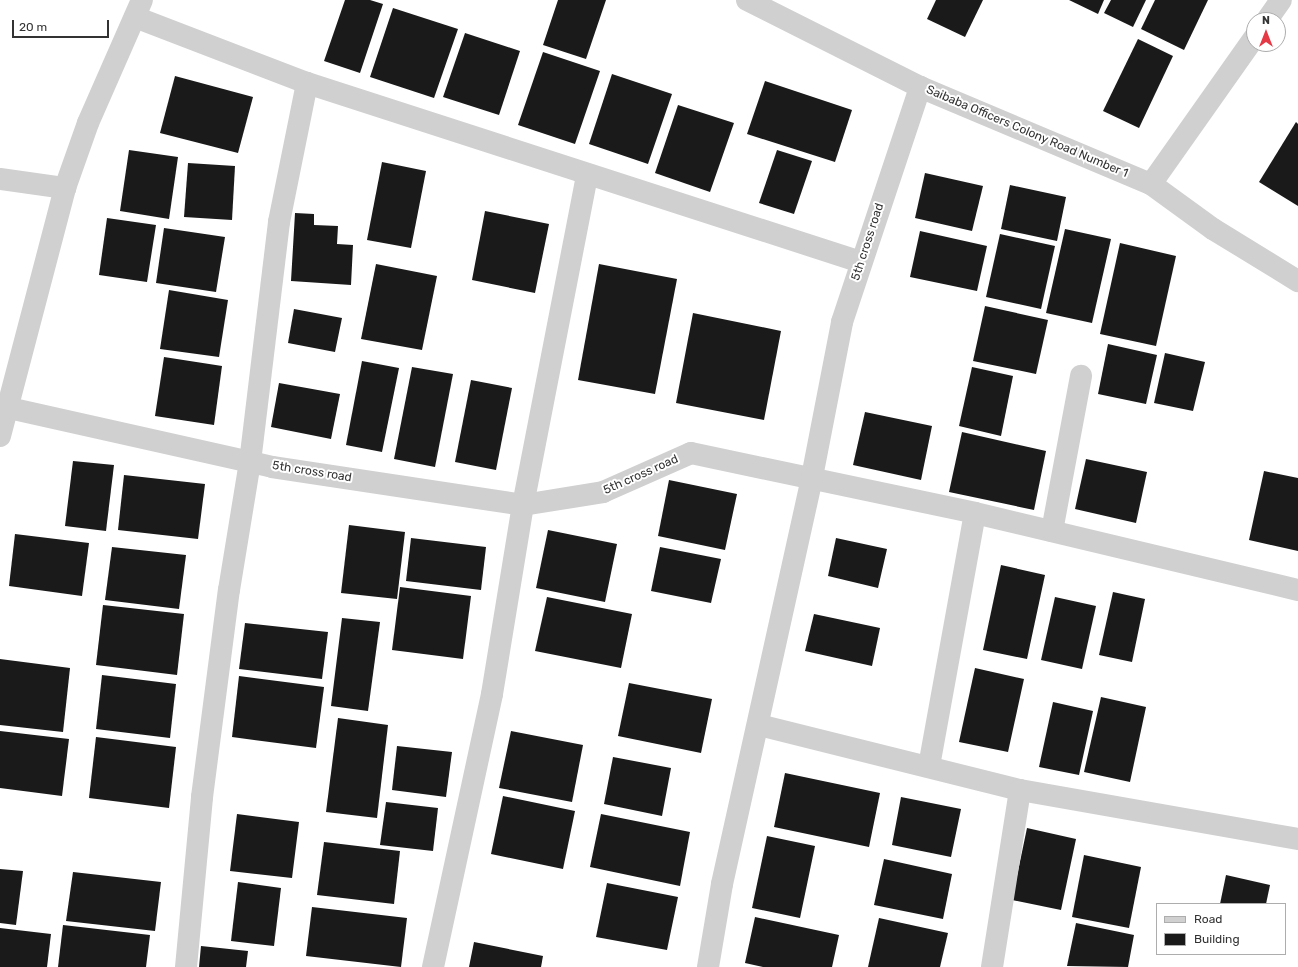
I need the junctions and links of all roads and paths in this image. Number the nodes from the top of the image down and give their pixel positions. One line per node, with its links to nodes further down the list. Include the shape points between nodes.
1 (747, 0): 7 (street, Saibaba Officers Colony Road Number 1)
2 (1281, 0): 4 (street)
3 (138, 8): 6 (street); 11 (street, via 88,123)
4 (1273, 12)
5 (1246, 49): 10 (street)
6 (307, 83): 8 (street); 17 (street, via 280,222)
7 (920, 87): 10 (street, Saibaba Officers Colony Road Number 1); 12 (street, 5th cross road)
8 (587, 175): 12 (street); 19 (street)
9 (0, 179): 11 (street)
10 (1151, 184): 13 (street, Saibaba Officers Colony Road Number 1, via 1213,229)
11 (65, 188): 15 (street)
12 (861, 262): 18 (street, 5th cross road, via 842,322)
13 (1298, 281)
14 (1081, 376): 21 (street)
15 (4, 406): 16 (street); 17 (street, 5th cross road)
16 (0, 436)
17 (250, 462): 19 (street, 5th cross road); 27 (street, via 229,590 202,797)
18 (812, 477): 19 (street, 5th cross road, via 691,453 603,492); 20 (street); 23 (street)
19 (524, 505): 28 (street, via 492,694)
20 (975, 513): 21 (street); 24 (street)
21 (1052, 531): 22 (street)
22 (1298, 590)
23 (759, 725): 24 (street); 29 (street, via 722,884)
24 (929, 766): 25 (street)
25 (1020, 790): 26 (street); 30 (street)
26 (1298, 839)
27 (186, 967)
28 (433, 967)
29 (708, 967)
30 (992, 967)

